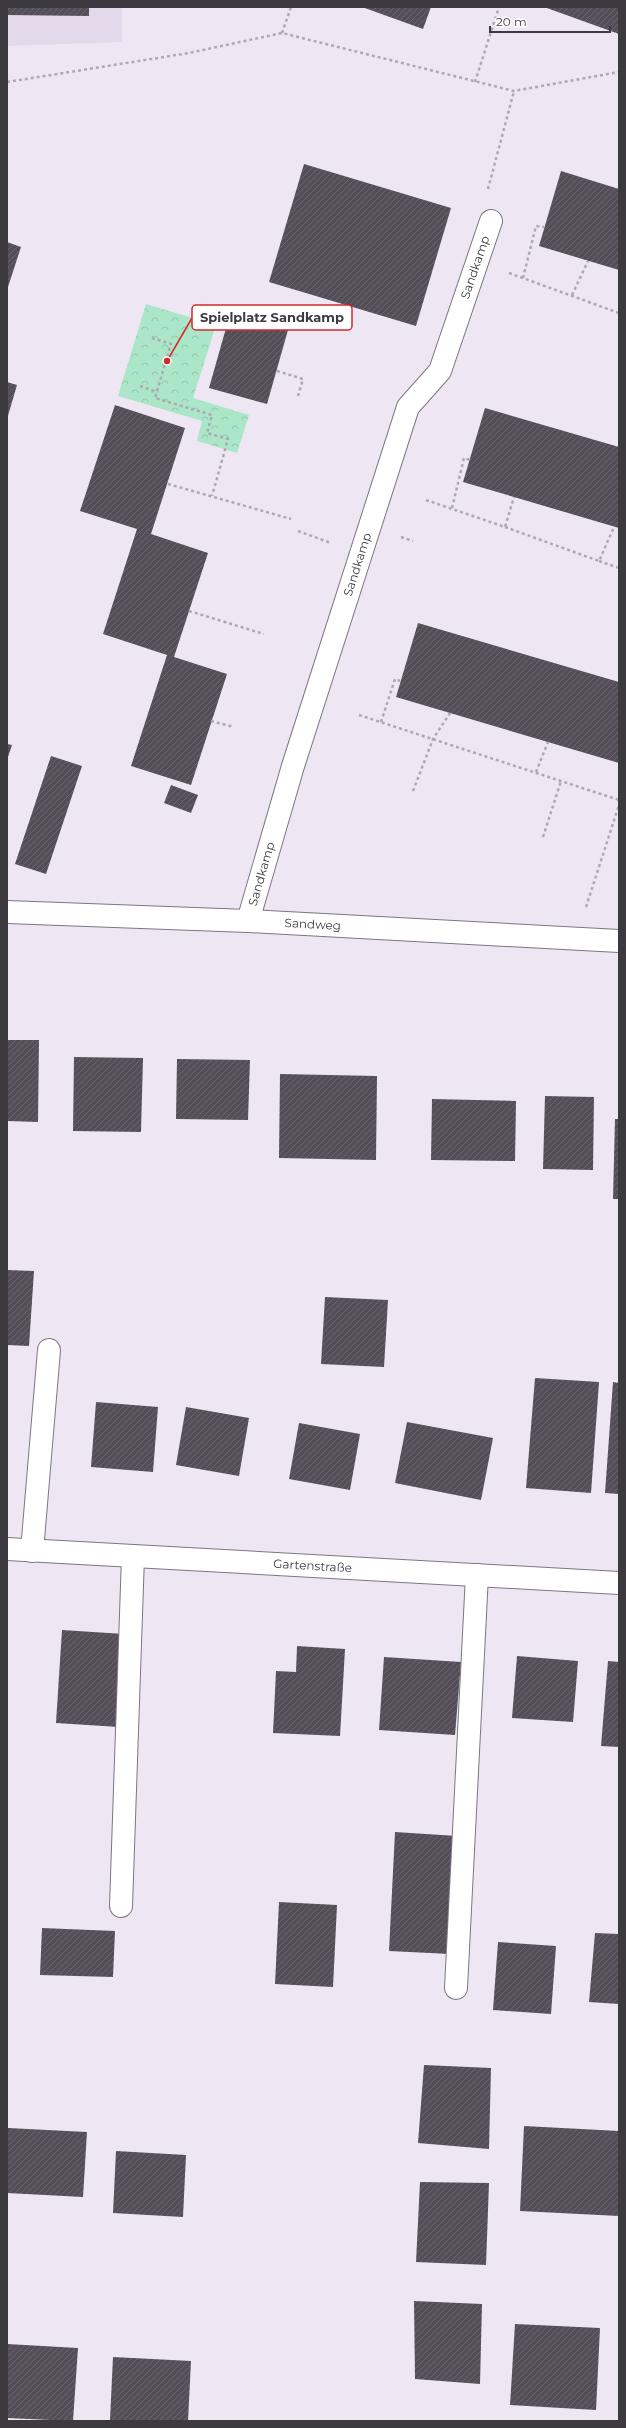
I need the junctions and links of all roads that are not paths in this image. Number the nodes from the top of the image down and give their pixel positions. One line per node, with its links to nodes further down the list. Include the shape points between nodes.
1 (491, 221): 3 (street, Sandkamp, via 440,371 408,407 401,427 293,766)
2 (7, 912): 3 (street, Sandweg)
3 (248, 921): 4 (street, Sandweg)
4 (619, 941)
5 (49, 1350): 7 (street)
6 (7, 1549): 7 (street, Gartenstraße)
7 (32, 1551): 8 (street, Gartenstraße)
8 (133, 1556): 9 (street, Gartenstraße); 11 (street)
9 (477, 1575): 10 (street, Gartenstraße); 12 (street)
10 (619, 1583)
11 (121, 1906)
12 (456, 1988)

